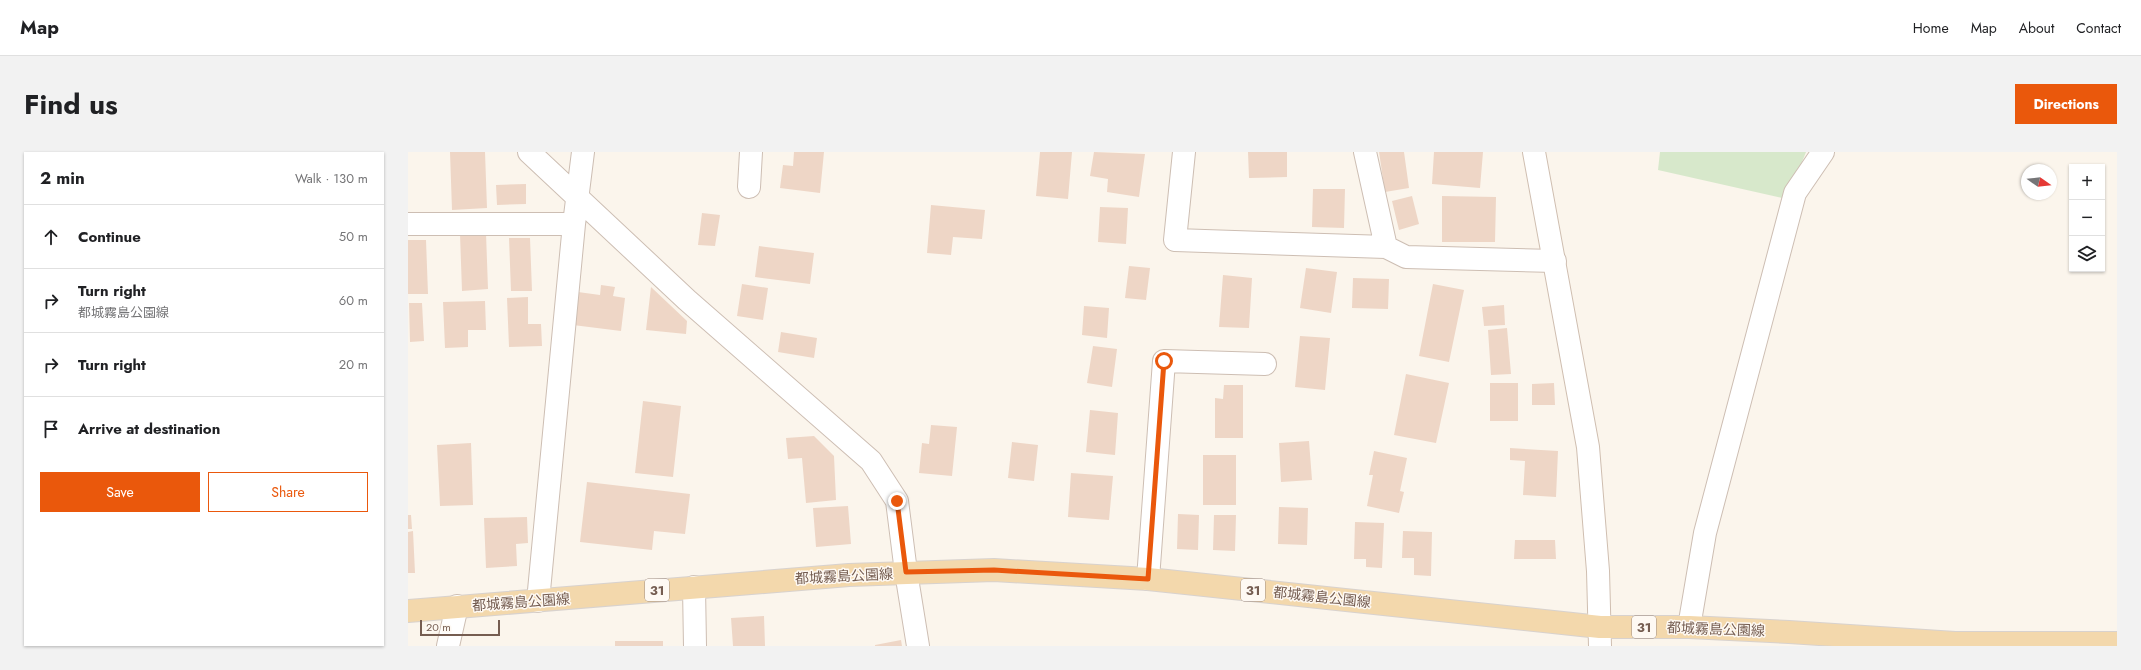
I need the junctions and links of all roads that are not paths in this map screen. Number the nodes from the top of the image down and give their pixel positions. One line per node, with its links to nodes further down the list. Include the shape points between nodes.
1 (529, 152): 9 (street)
2 (583, 152): 9 (street)
3 (751, 152): 8 (street)
4 (1184, 152): 12 (street, via 1175,240)
5 (1365, 152): 12 (street)
6 (1534, 152): 13 (street)
7 (1823, 152): 21 (street, via 1795,193 1705,533)
8 (749, 187)
9 (577, 198): 11 (street); 15 (street, via 687,300 871,461 897,501)
10 (408, 224): 11 (street)
11 (574, 224): 18 (street)
12 (1386, 247): 13 (street, via 1406,258)
13 (1555, 261): 22 (street, via 1588,447 1598,571)
14 (1265, 364): 16 (street, via 1164,361)
15 (906, 572): 16 (main road, 都城霧島公園線 / 31, via 994,570); 17 (main road, 都城霧島公園線 / 31); 26 (street)
16 (1148, 579): 22 (main road, 都城霧島公園線 / 31)
17 (694, 586): 18 (main road, 都城霧島公園線 / 31); 25 (street)
18 (538, 601): 19 (main road, 都城霧島公園線 / 31)
19 (456, 606): 20 (main road, 都城霧島公園線 / 31); 24 (street)
20 (408, 611)
21 (1689, 628): 22 (main road, 都城霧島公園線 / 31); 23 (main road, 都城霧島公園線 / 31, via 1955,643)
22 (1600, 636)
23 (2117, 643)
24 (448, 646)
25 (695, 646)
26 (918, 646)

